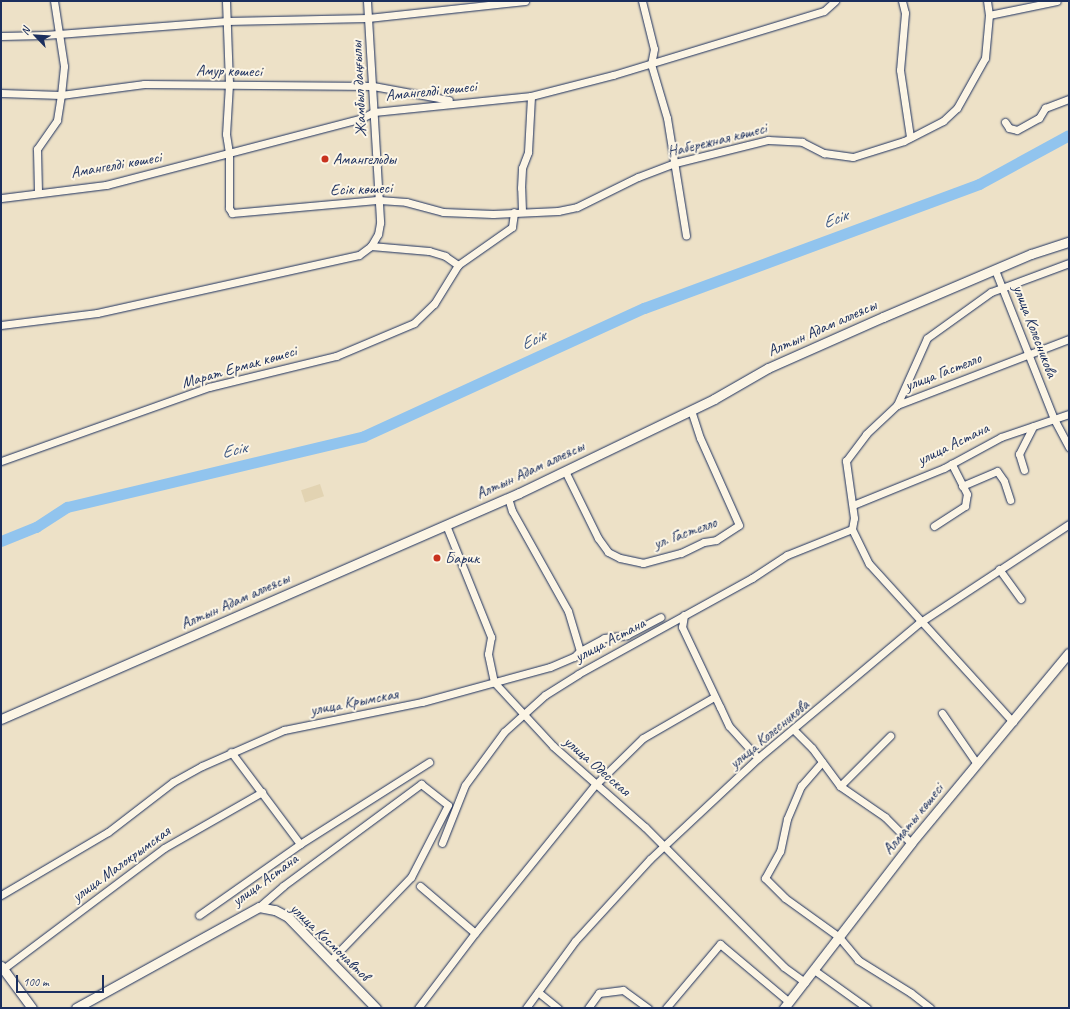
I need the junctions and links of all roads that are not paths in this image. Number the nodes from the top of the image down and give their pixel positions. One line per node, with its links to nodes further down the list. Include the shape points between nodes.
1 (54, 1): 13 (street)
2 (226, 1): 12 (street)
3 (367, 1): 11 (street, Жамбыл даңғылы)
4 (525, 1): 11 (street)
5 (642, 1): 15 (street, via 654,49)
6 (835, 1): 15 (street, Амангелді көшесі, via 824,10)
7 (902, 1): 25 (street, via 905,13 900,70)
8 (987, 1): 10 (street, Набережная көшесі)
9 (1057, 1): 10 (street)
10 (989, 15): 25 (street, Набережная көшесі, via 985,58 957,108 943,121)
11 (368, 18): 12 (street); 17 (street, Жамбыл даңғылы)
12 (227, 21): 13 (street); 16 (street)
13 (59, 33): 14 (street); 19 (street, via 64,66)
14 (1, 36)
15 (651, 64): 20 (street, Амангелді көшесі); 27 (street, via 667,118)
16 (229, 84): 17 (street, Амур көшесі); 19 (street, Амур көшесі, via 144,84); 26 (street, via 226,134)
17 (373, 86): 22 (street, Амур көшесі); 23 (street, Жамбыл даңғылы)
18 (1, 93): 19 (street, Амур көшесі)
19 (61, 95): 28 (street, via 57,120 37,149)
20 (531, 96): 22 (street, Амангелді көшесі); 31 (street, via 528,152 522,168)
21 (1069, 99): 24 (street, via 1045,108 1039,118 1017,130 1009,128)
22 (456, 102): 23 (street, Амангелді көшесі)
23 (374, 112): 26 (street, Амангелді көшесі, via 360,119); 30 (street, Жамбыл даңғылы)
24 (1005, 122)
25 (910, 137): 27 (street, Набережная көшесі, via 853,157 824,153 802,142 781,139)
26 (229, 154): 28 (street, Амангелді көшесі, via 106,185); 30 (street, Есік көшесі, via 229,208 232,212)
27 (674, 163): 31 (street, Набережная көшесі, via 576,207 558,211); 33 (street)
28 (38, 192): 29 (street, Амангелді көшесі)
29 (1, 198)
30 (379, 200): 32 (street, Есік көшесі, via 406,202 443,212); 35 (street, Жамбыл даңғылы, via 378,234)
31 (522, 211): 32 (street, Набережная көшесі)
32 (514, 212): 37 (street, via 512,227)
33 (686, 235)
34 (1069, 242): 38 (main road, Алтын Адам аллеясы)
35 (371, 246): 37 (street, via 430,251); 40 (street, via 359,255 97,313)
36 (1069, 262): 39 (street)
37 (458, 264): 49 (street, Марат Ермак көшесі, via 434,304 414,323 336,356 209,387)
38 (995, 270): 39 (street, улица Колесникова); 44 (main road, Алтын Адам аллеясы, via 768,368)
39 (1004, 287): 42 (street, улица Колесникова); 43 (street, via 978,300 927,338)
40 (1, 325)
41 (1069, 339): 42 (street, улица Гастелло)
42 (1029, 354): 43 (street, улица Гастелло); 46 (street, улица Колесникова)
43 (897, 405): 56 (street, улица Гастелло, via 866,434 846,461)
44 (691, 410): 52 (main road, Алтын Адам аллеясы); 52 (street, ул. Гастелло, via 700,438 738,525 716,540 643,563 620,558 608,552 598,538)
45 (1069, 414): 46 (street, улица Астана)
46 (1054, 419): 47 (street, улица Астана); 48 (street, улица Колесникова)
47 (1033, 426): 50 (street, улица Астана, via 1001,437); 51 (street, via 1019,454)
48 (1069, 447)
49 (1, 461)
50 (952, 464): 53 (street); 56 (street, улица Астана)
51 (1024, 470)
52 (565, 471): 54 (main road, Алтын Адам аллеясы)
53 (962, 486): 55 (street, via 997,471 1004,481); 59 (street, via 967,494 965,506)
54 (508, 498): 58 (main road, Алтын Адам аллеясы); 66 (street, via 512,511 568,611)
55 (1010, 500)
56 (853, 505): 60 (street)
57 (1069, 524): 61 (street, улица Колесникова)
58 (446, 525): 68 (street, улица Одесская, via 491,637 488,654); 72 (main road, Алтын Адам аллеясы)
59 (934, 526)
60 (852, 529): 63 (street, улица Астана, via 787,555 752,578); 65 (street, via 861,552 877,576)
61 (999, 569): 62 (street); 65 (street, улица Колесникова)
62 (1021, 599)
63 (684, 615): 69 (street, via 682,627); 71 (street, улица Астана, via 665,628 578,674)
64 (661, 617): 66 (street, улица Крымская, via 627,635 604,638)
65 (920, 623): 73 (street); 74 (street, улица Колесникова)
66 (580, 651): 68 (street, улица Крымская, via 574,657 550,667)
67 (1069, 653): 73 (main road, Алматы көшесі)
68 (494, 682): 71 (street, улица Одесская); 76 (street, улица Крымская, via 422,702 284,730)
69 (714, 697): 77 (street, via 729,726); 81 (street, via 643,738)
70 (942, 712): 80 (street)
71 (522, 714): 81 (street, улица Одесская); 84 (street, улица Астана, via 504,732 465,785)
72 (1, 719)
73 (1013, 722): 80 (main road, Алматы көшесі)
74 (794, 730): 77 (street, улица Колесникова); 79 (street)
75 (890, 736): 82 (street)
76 (231, 752): 83 (street); 89 (street, улица Крымская, via 173,782 108,832)
77 (758, 758): 87 (street, улица Колесникова)
78 (429, 762): 86 (street)
79 (822, 762): 82 (street); 93 (street, via 801,786 787,819 780,851 765,878 785,898)
80 (977, 764): 85 (main road, Алматы көшесі)
81 (595, 785): 87 (street, улица Одесская, via 623,807); 92 (street)
82 (840, 786): 85 (street, via 885,817)
83 (262, 792): 86 (street); 95 (street, улица Малокрымская, via 164,848)
84 (442, 843)
85 (911, 843): 93 (main road, Алматы көшесі)
86 (300, 844): 91 (street)
87 (663, 847): 97 (street, улица Одесская, via 784,967); 98 (street, улица Колесникова, via 575,941)
88 (420, 886): 92 (street)
89 (1, 895)
90 (259, 907): 94 (main road, улица Космонавтов, via 275,910 288,917); 94 (street, улица Астана, via 283,886 421,784 448,805 410,877); 101 (main road, улица Астана)
91 (198, 915)
92 (475, 933): 103 (street)
93 (839, 937): 96 (main road, Алматы көшесі); 110 (street, via 858,960)
94 (330, 961): 102 (main road, улица Космонавтов)
95 (2, 967): 100 (main road)
96 (814, 970): 97 (main road, Алматы көшесі); 109 (street)
97 (805, 982): 99 (main road, Алматы көшесі)
98 (538, 992): 104 (street, улица Колесникова); 105 (street)
99 (787, 1005): 108 (street, via 720,944)
100 (32, 1008)
101 (76, 1008)
102 (376, 1008)
103 (418, 1008)
104 (526, 1008)
105 (558, 1008)
106 (588, 1008): 107 (street, via 599,993 623,990)
107 (648, 1008)
108 (666, 1008)
109 (867, 1008)
110 (930, 1008)

